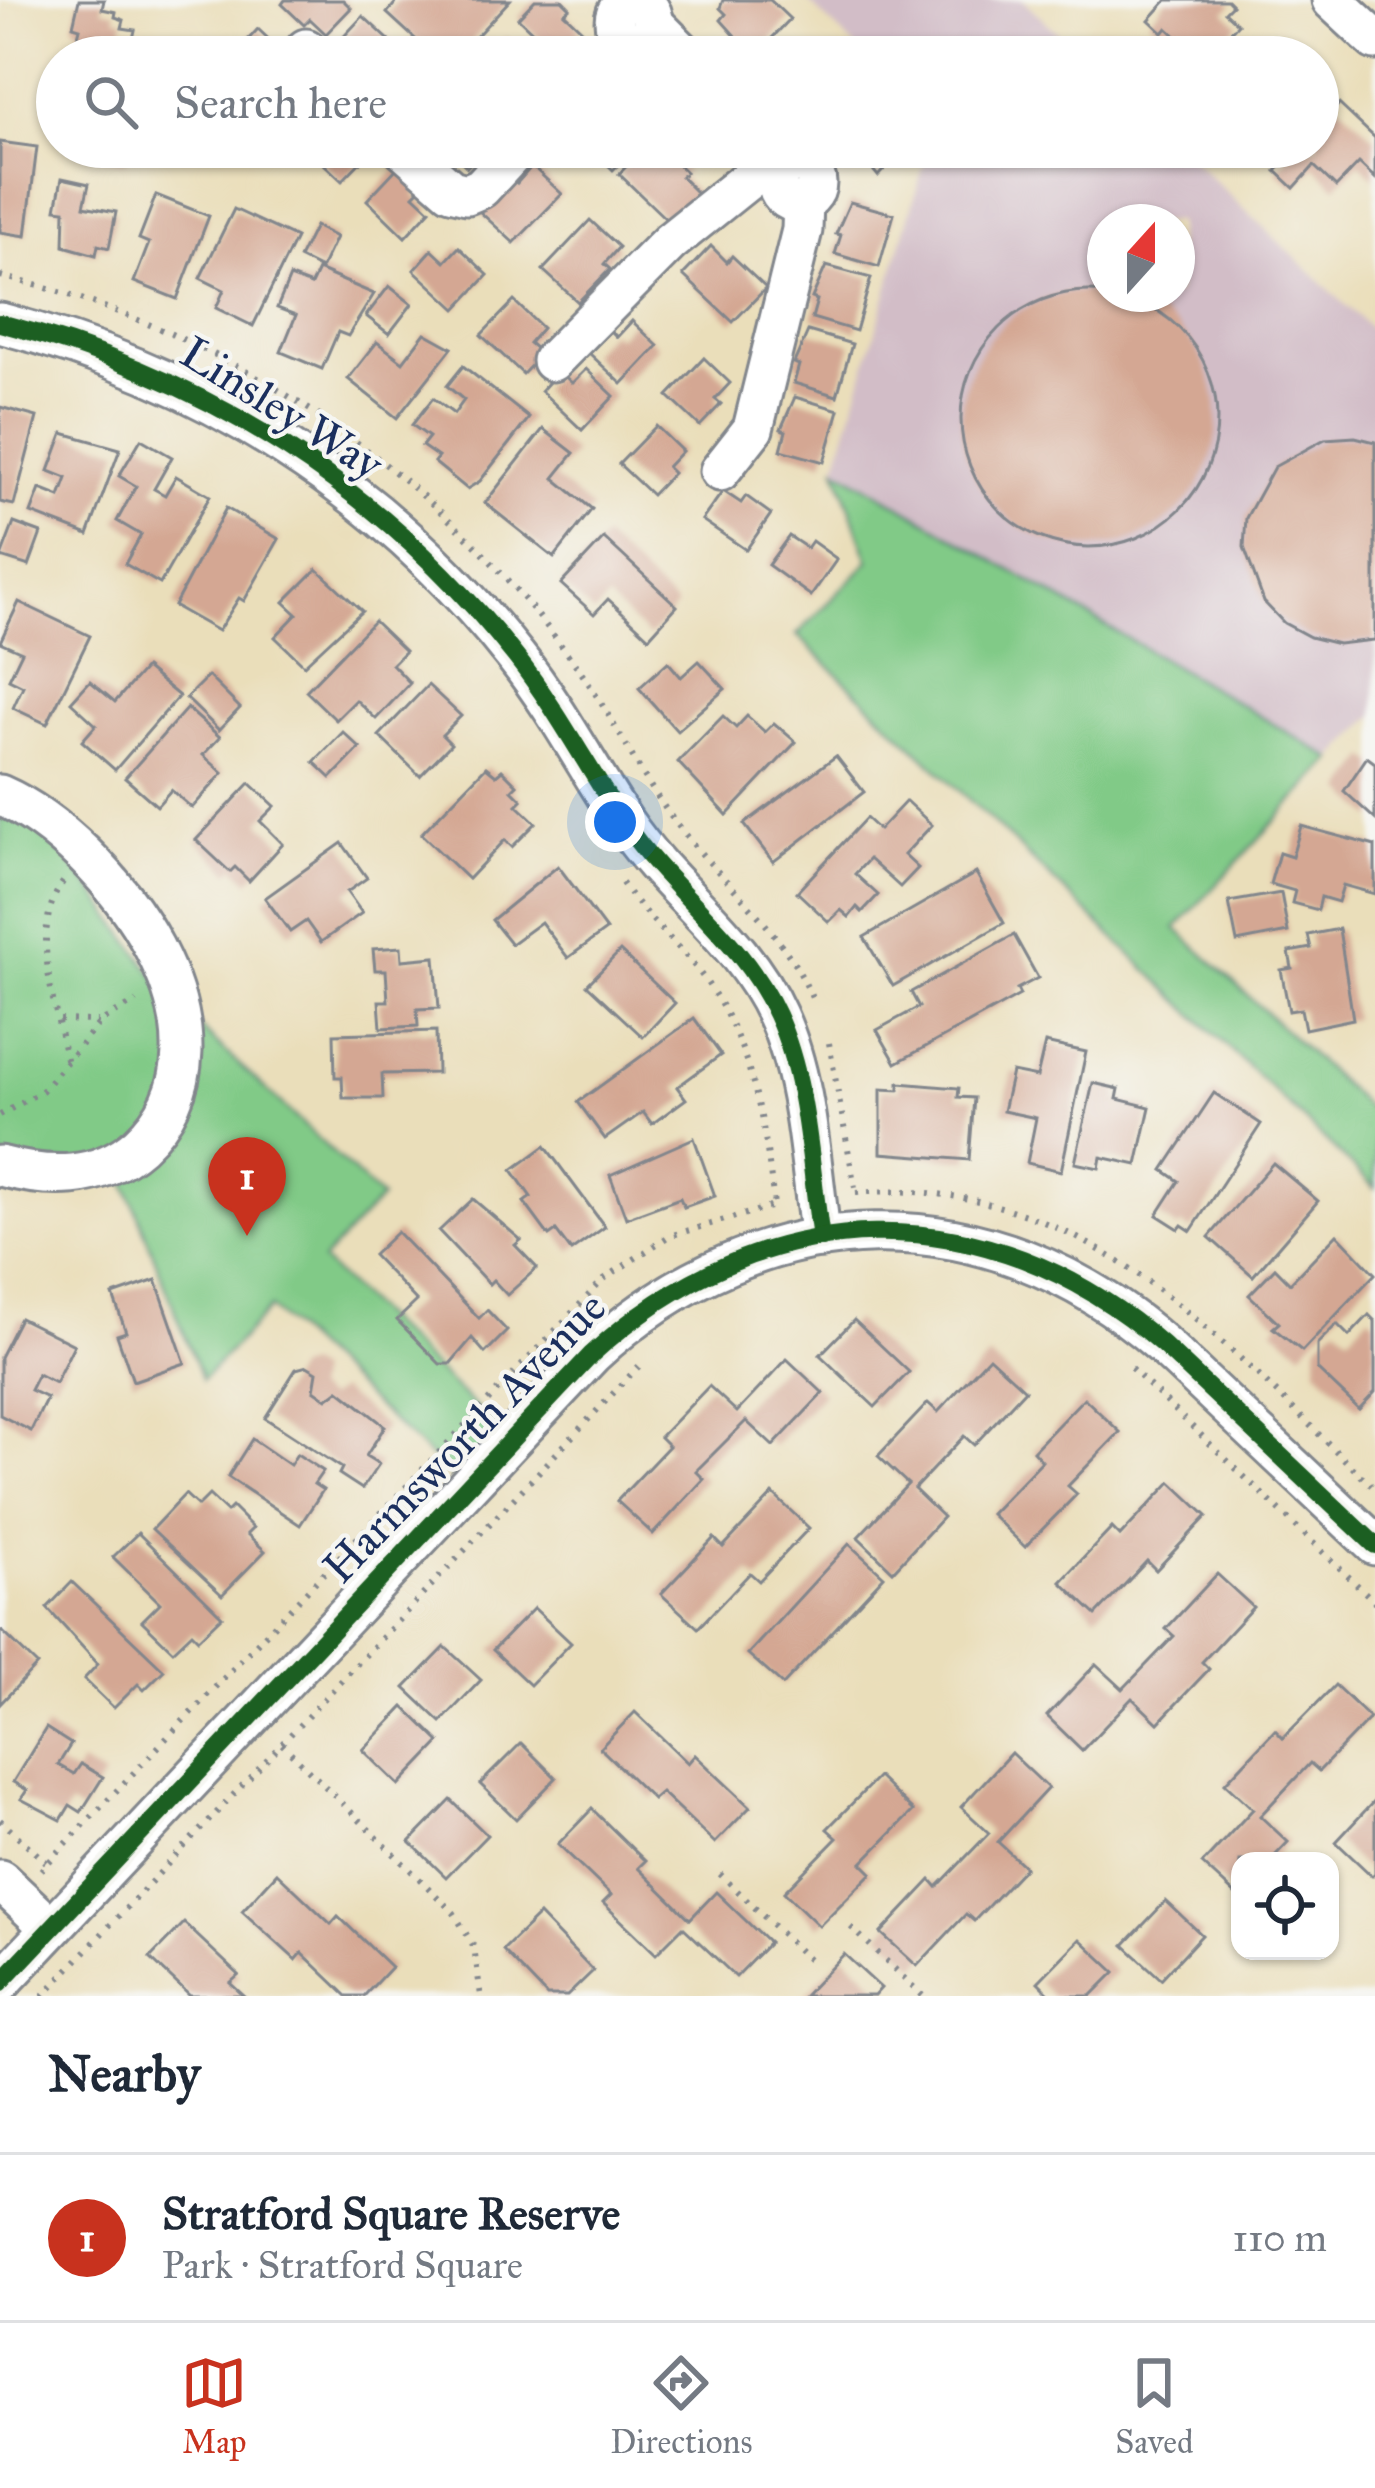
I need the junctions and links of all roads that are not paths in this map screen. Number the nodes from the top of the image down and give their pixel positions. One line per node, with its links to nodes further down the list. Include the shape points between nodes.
1 (1332, 0): 2 (street)
2 (1375, 40)
3 (426, 168): 4 (street, via 467,194)
4 (500, 168)
5 (786, 168): 8 (street, via 670,242)
6 (788, 168): 9 (street, via 804,220 758,413 747,442)
7 (0, 323): 12 (street, Linsley Way, via 147,369 238,415 338,482 463,594 565,725 626,825 764,990 792,1056)
8 (552, 361)
9 (720, 470)
10 (0, 795): 11 (street, via 87,856 136,915 171,991 181,1035 167,1108 146,1138 112,1163 70,1176)
11 (0, 1166)
12 (821, 1238): 13 (street, Harmsworth Avenue, via 881,1231 949,1236 1065,1274 1150,1333); 15 (street, Harmsworth Avenue, via 734,1260 626,1322)
13 (1375, 1545)
14 (17, 1878): 15 (street)
15 (50, 1927): 16 (street, Harmsworth Avenue)
16 (0, 1983)

